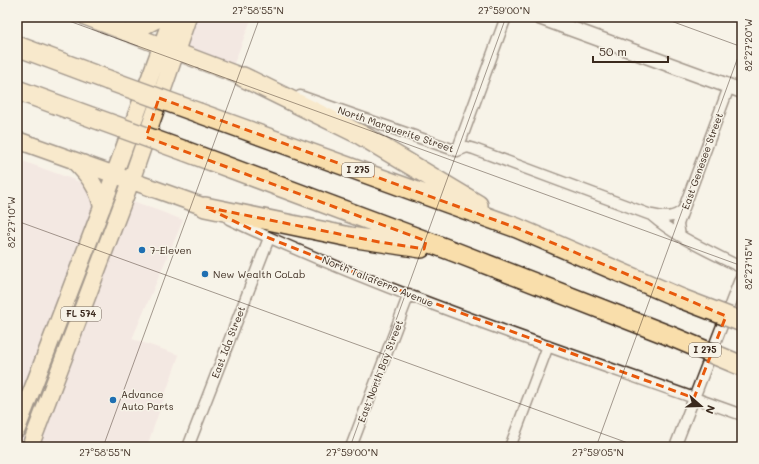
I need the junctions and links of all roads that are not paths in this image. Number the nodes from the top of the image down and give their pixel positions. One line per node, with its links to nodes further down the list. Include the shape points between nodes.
1 (86, 17): 7 (main road, North Marguerite Street)
2 (162, 17): 7 (main road)
3 (172, 17): 9 (main road, FL 574)
4 (188, 17): 9 (main road, FL 574)
5 (506, 17): 14 (street)
6 (539, 17): 11 (street)
7 (125, 32): 9 (main road, North Marguerite Street)
8 (17, 46): 22 (highway, I 275, bridge)
9 (168, 49): 10 (main road, North Marguerite Street); 16 (main road, FL 574); 17 (main road, FL 574)
10 (243, 77): 14 (street, North Marguerite Street); 22 (highway, via 361,135)
11 (735, 89): 20 (street, East Genesee Street)
12 (17, 90): 25 (highway, I 275, bridge)
13 (17, 140): 15 (main road, North Taliaferro Avenue)
14 (457, 151): 21 (street, North Marguerite Street, via 467,147 474,148)
15 (74, 161): 16 (main road, North Taliaferro Avenue); 19 (main road, via 94,184)
16 (115, 175): 17 (main road, North Taliaferro Avenue); 19 (main road, FL 574)
17 (131, 181): 18 (main road, North Taliaferro Avenue); 35 (main road, FL 574)
18 (205, 207): 24 (street, North Taliaferro Avenue); 25 (highway, via 357,238)
19 (102, 208): 34 (main road, FL 574)
20 (683, 210): 21 (street, via 677,216 663,218); 23 (street, East Genesee Street, via 678,224)
21 (651, 215): 23 (street, North Marguerite Street)
22 (517, 228): 29 (highway, I 275, bridge)
23 (680, 236): 26 (street, North Marguerite Street)
24 (268, 238): 28 (street, North Taliaferro Avenue); 36 (street, East Ida Street)
25 (455, 252): 31 (highway, I 275, bridge)
26 (742, 268)
27 (742, 274): 32 (street)
28 (409, 294): 30 (street, North Taliaferro Avenue); 37 (street, East North Bay Street)
29 (742, 322)
30 (548, 346): 32 (street, North Taliaferro Avenue); 38 (street)
31 (742, 366)
32 (694, 398): 33 (street, North Taliaferro Avenue); 39 (street)
33 (742, 415)
34 (17, 429)
35 (30, 447)
36 (188, 447)
37 (351, 447)
38 (510, 447)
39 (675, 447)

